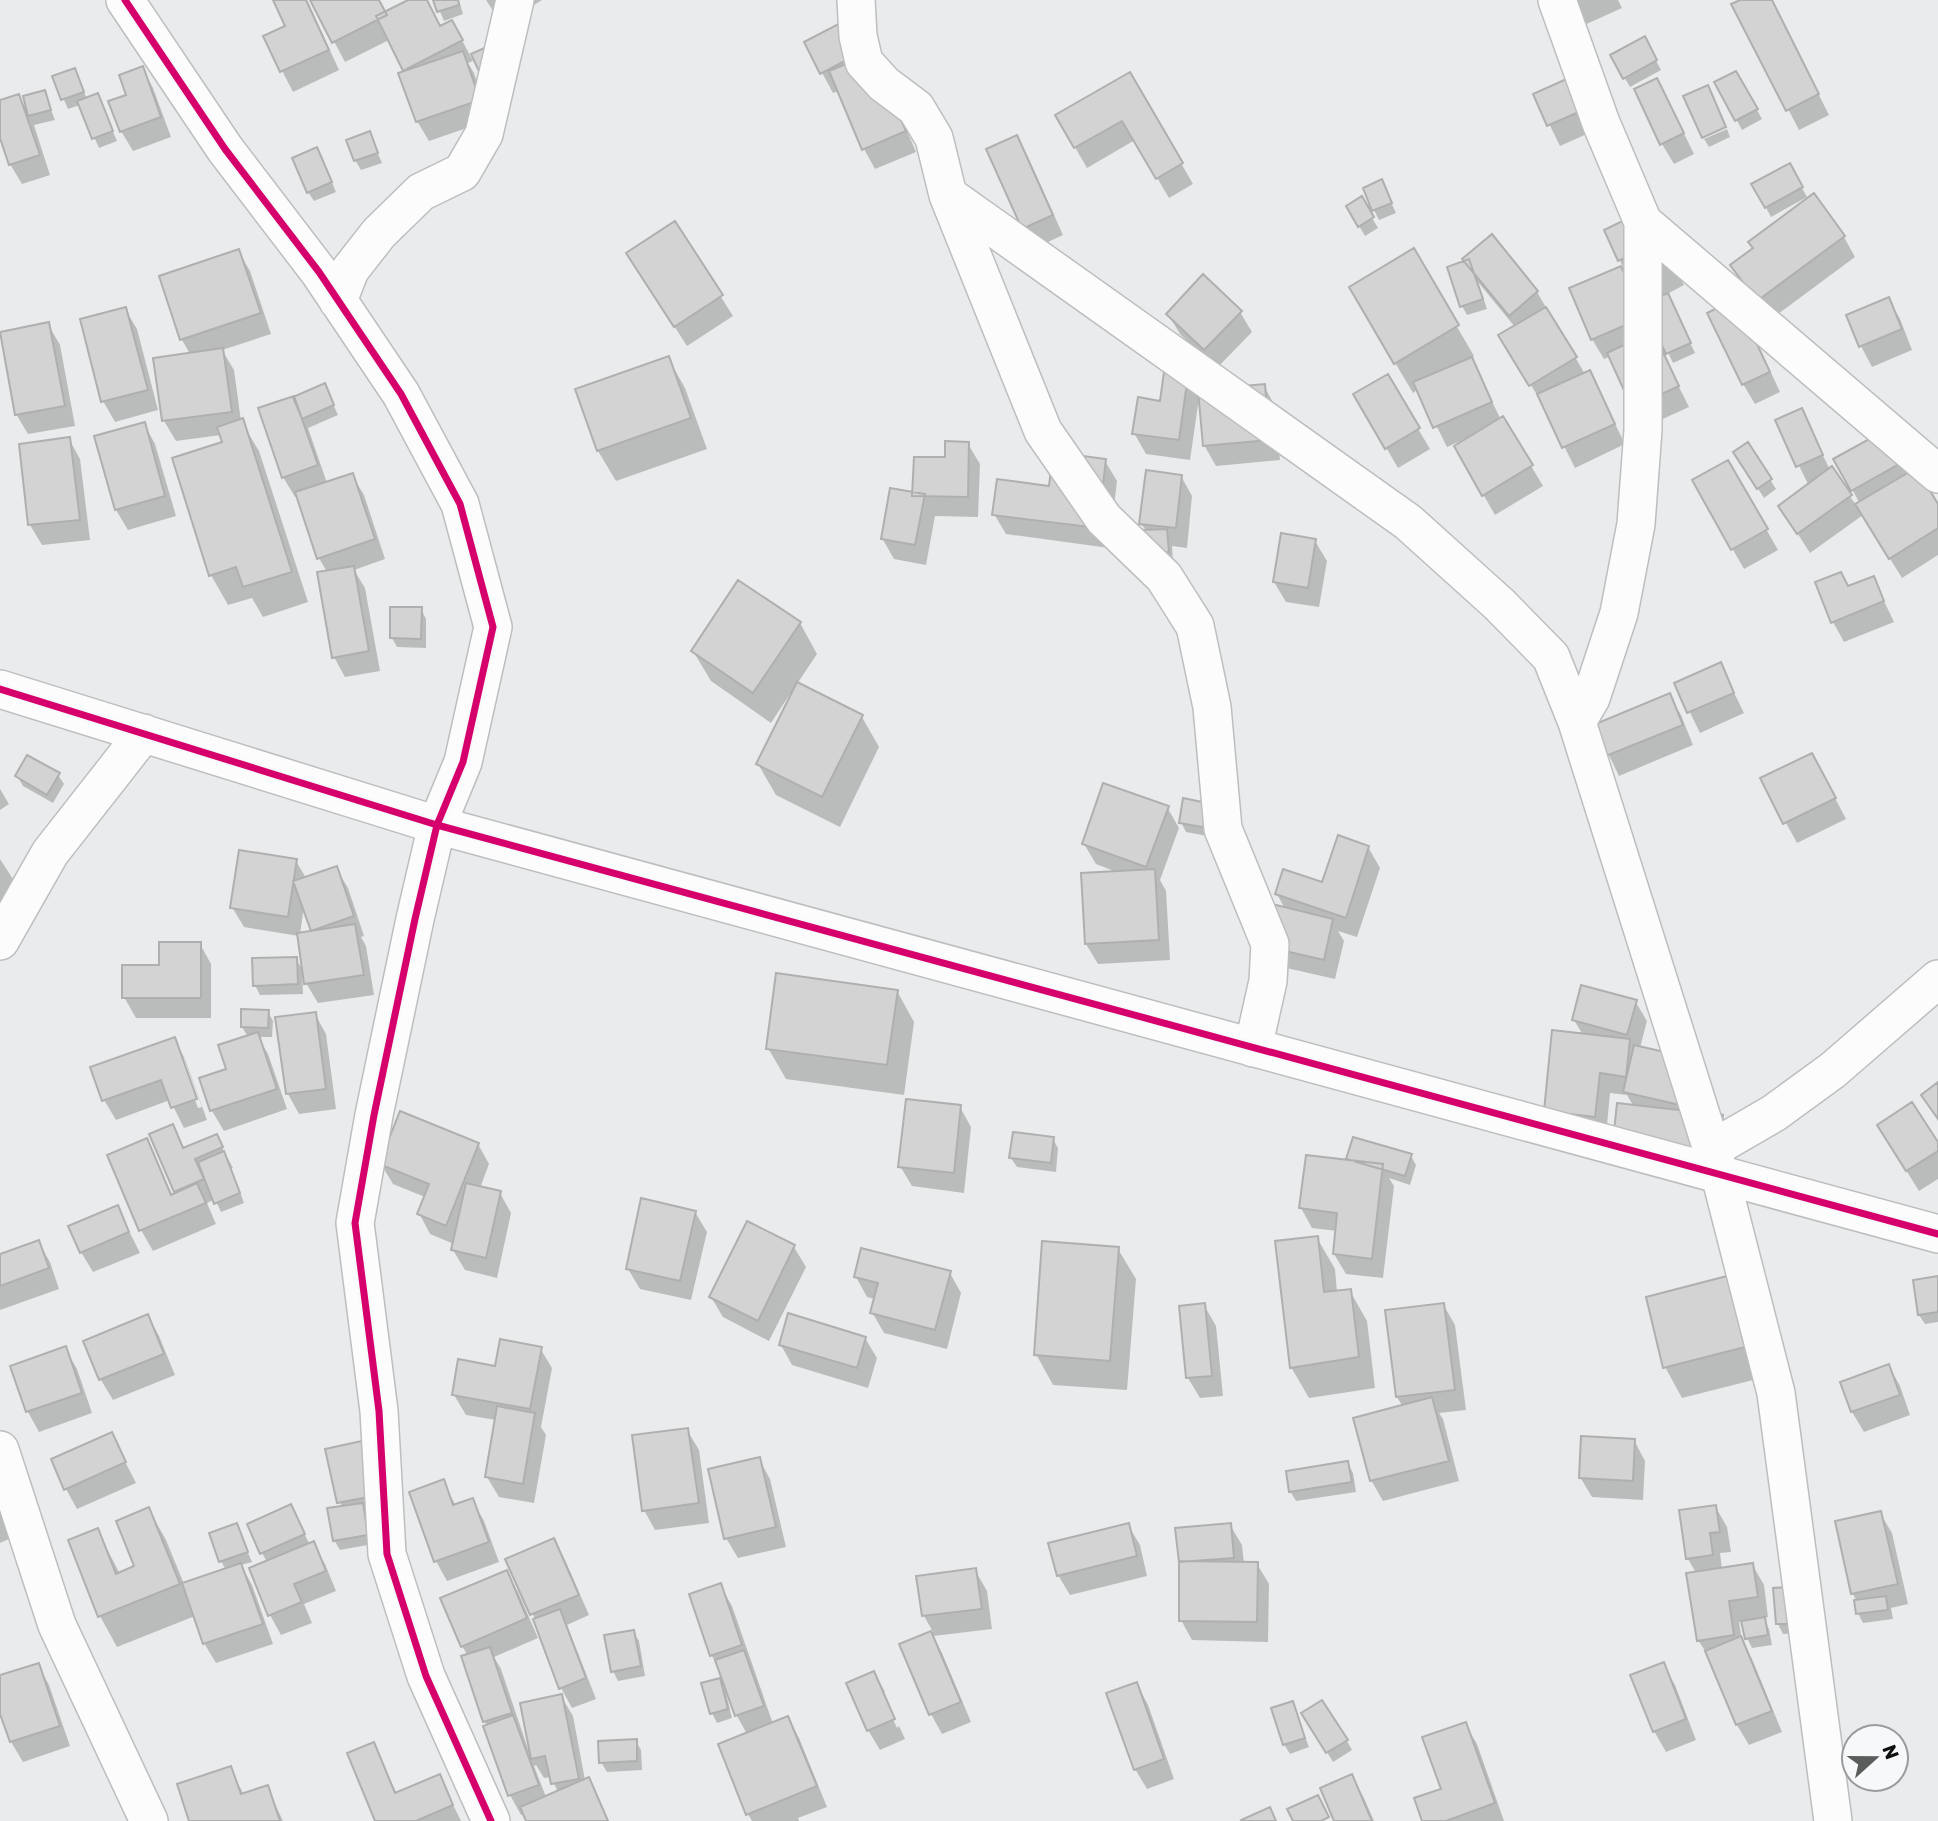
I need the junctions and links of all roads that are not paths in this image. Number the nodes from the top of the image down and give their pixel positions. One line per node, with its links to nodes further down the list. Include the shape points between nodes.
1 (125, 0): 7 (street, via 225,149)
2 (515, 0): 7 (street, via 484,134 461,172 421,192 379,233 350,270)
3 (856, 0): 5 (street, via 864,62 915,108 934,138)
4 (1552, 3): 6 (street)
5 (948, 195): 10 (street, via 1408,522 1551,657); 15 (street, via 1043,431 1104,519 1164,577 1195,626 1212,707 1223,829 1270,944 1268,981)
6 (1643, 222): 8 (street); 10 (street, via 1643,430 1636,524 1619,613 1591,698)
7 (338, 301): 12 (street, via 401,394 460,504 493,627 463,762)
8 (1938, 474)
9 (0, 688): 11 (street)
10 (1577, 722): 16 (street)
11 (144, 733): 12 (street); 13 (street, via 50,853)
12 (437, 825): 15 (street); 20 (street, via 355,1223 379,1411 387,1554 426,1676)
13 (0, 941)
14 (1938, 979): 16 (street)
15 (1253, 1048): 16 (street)
16 (1716, 1162): 17 (street); 21 (street, via 1776,1393)
17 (1938, 1234)
18 (0, 1450): 19 (street, via 57,1625)
19 (149, 1821)
20 (491, 1821)
21 (1833, 1821)

